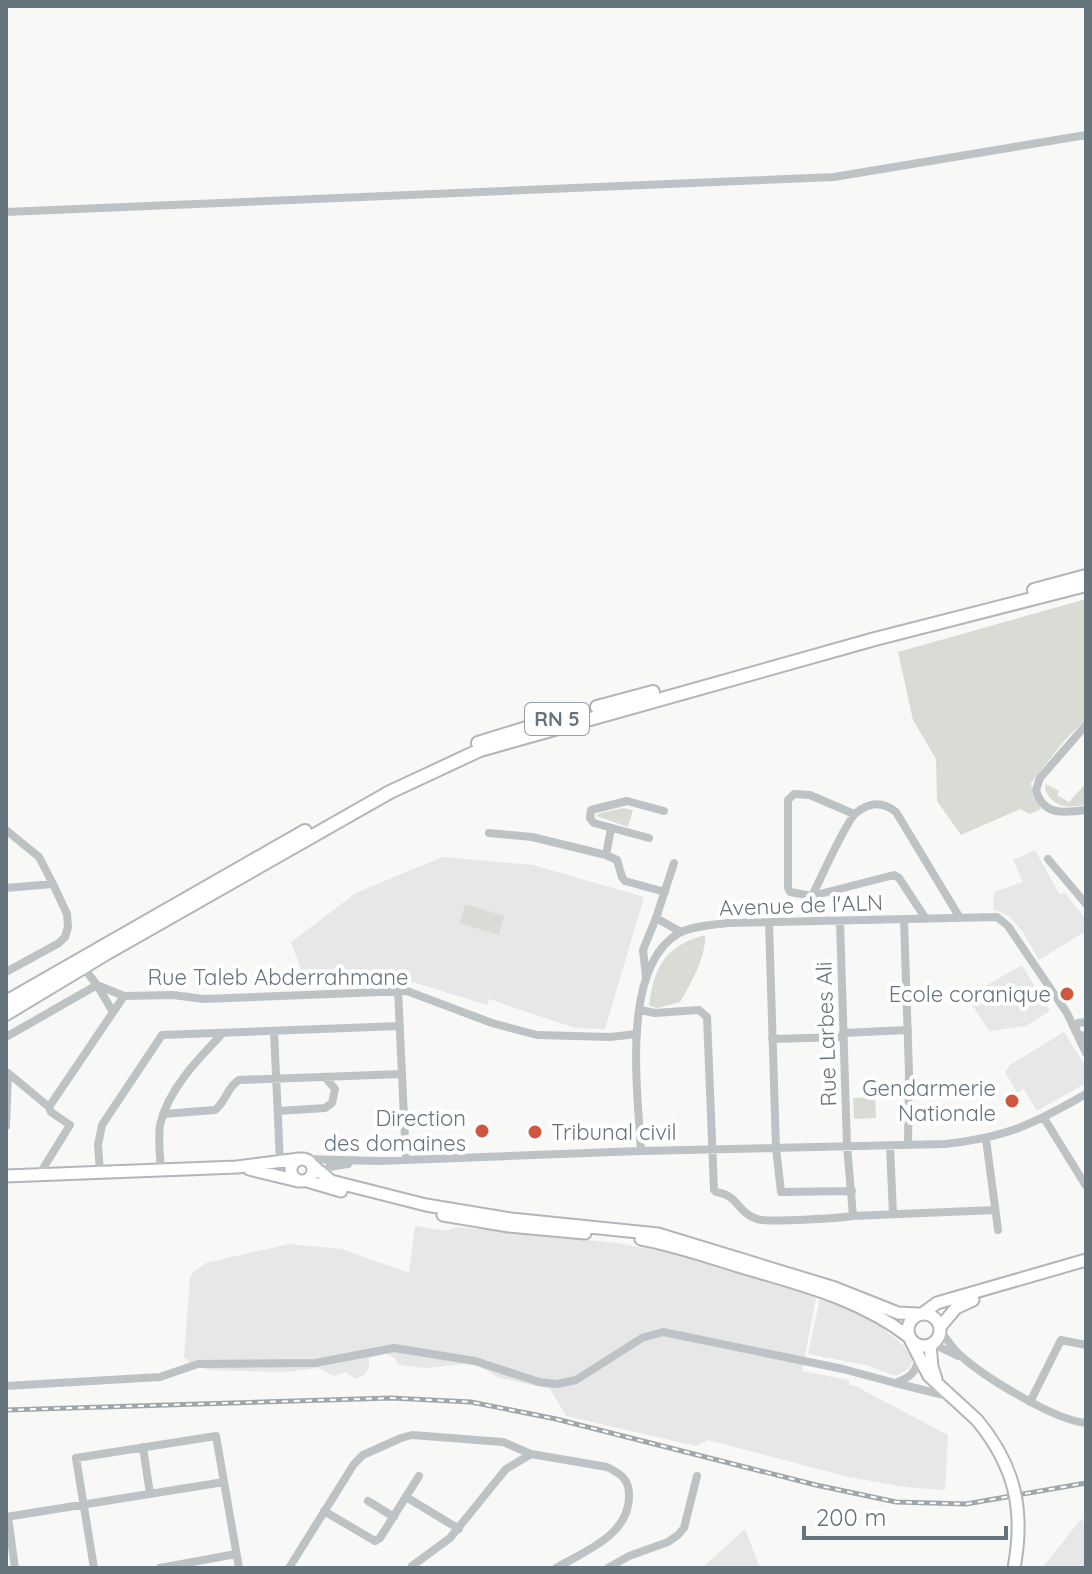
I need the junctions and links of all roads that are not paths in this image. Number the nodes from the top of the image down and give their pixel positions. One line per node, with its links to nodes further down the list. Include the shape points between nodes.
1 (1086, 135): 2 (street, via 834,177)
2 (6, 212)
3 (1086, 576): 34 (main road, RN 5, via 476,744 386,785)
4 (1086, 585): 28 (main road, RN 5, via 480,750 390,792)
5 (1086, 725): 6 (street, via 1040,778 1036,790 1055,813)
6 (1086, 810)
7 (664, 811): 9 (street, via 627,801 591,810 591,821)
8 (854, 814): 19 (street); 19 (street, via 810,795 794,794 788,800 788,888); 22 (street, via 878,803 896,812)
9 (611, 829): 12 (street); 13 (street)
10 (6, 830): 16 (street, via 39,857)
11 (489, 833): 13 (street, via 532,837)
12 (649, 838)
13 (606, 855): 18 (street, via 617,860 625,881)
14 (1048, 859): 20 (street)
15 (674, 863): 18 (street)
16 (53, 884): 17 (street); 29 (street, via 67,914 65,937)
17 (6, 888)
18 (665, 892): 21 (street)
19 (812, 896): 24 (street, via 894,875)
20 (1086, 904)
21 (656, 918): 27 (street); 30 (street, via 643,950)
22 (960, 918): 24 (street, Avenue de l'ALN); 37 (street, Avenue de l'ALN, via 997,917 1008,926)
23 (904, 919): 24 (street, Avenue de l'ALN); 25 (street, Avenue de l'ALN); 41 (street)
24 (926, 919)
25 (840, 921): 26 (street, Avenue de l'ALN); 46 (street, Rue Larbes Ali)
26 (769, 923): 27 (street, Avenue de l'ALN, via 728,923); 49 (street)
27 (681, 932): 30 (street, via 657,955)
28 (83, 967): 31 (street); 38 (main road, RN 5)
29 (6, 972)
30 (646, 978): 35 (street)
31 (97, 985): 33 (street); 36 (street); 48 (street)
32 (398, 990): 33 (street, Rue Taleb Abderrahmane, via 204,999); 40 (street); 45 (street, Rue Taleb Abderrahmane, via 537,1035)
33 (124, 996): 36 (street, Rue Taleb Abderrahmane)
34 (6, 1002)
35 (640, 1010): 45 (street); 66 (street, via 699,1010 707,1017)
36 (113, 1012): 56 (street, Rue Taleb Abderrahmane)
37 (1067, 1013): 39 (street); 43 (street)
38 (6, 1014)
39 (1085, 1021): 43 (street, via 1077,1024)
40 (400, 1026): 42 (street); 52 (street)
41 (908, 1030): 46 (street); 62 (street)
42 (274, 1031): 44 (street); 54 (street)
43 (1076, 1032): 47 (street); 50 (street)
44 (223, 1033): 58 (street, via 187,1073); 74 (street, via 162,1035 102,1125)
45 (637, 1034): 67 (street)
46 (843, 1035): 49 (street); 63 (street, Rue Larbes Ali)
47 (1086, 1036)
48 (6, 1037)
49 (772, 1039): 65 (street)
50 (1086, 1053)
51 (7, 1073): 56 (street); 60 (street)
52 (402, 1074): 53 (street); 68 (street)
53 (325, 1077): 54 (street); 57 (street, via 335,1089 332,1103)
54 (276, 1078): 57 (street); 58 (street, via 233,1083 215,1110)
55 (1086, 1094): 59 (street)
56 (49, 1107): 75 (street, via 70,1125)
57 (278, 1111): 70 (street)
58 (164, 1114): 72 (street, via 159,1131)
59 (1044, 1118): 61 (street); 77 (street)
60 (6, 1126)
61 (986, 1139): 62 (street); 79 (street)
62 (908, 1145): 64 (street)
63 (847, 1146): 64 (street); 65 (street); 78 (street, Rue Larbes Ali)
64 (890, 1146): 80 (street)
65 (776, 1148): 66 (street); 78 (street, via 783,1194)
66 (712, 1149): 67 (street); 81 (street, via 714,1190 729,1194 756,1219)
67 (641, 1151): 68 (street)
68 (406, 1160): 69 (street)
69 (380, 1161): 73 (street); 73 (street)
70 (280, 1163): 71 (main road); 73 (main road)
71 (237, 1167): 72 (main road); 73 (main road)
72 (161, 1169): 74 (main road)
73 (310, 1170): 86 (main road, via 331,1181 467,1212 658,1234); 89 (main road, via 372,1199 463,1220 632,1237 682,1248 842,1298 889,1321)
74 (100, 1172): 75 (main road)
75 (39, 1175): 76 (main road)
76 (6, 1176)
77 (1086, 1186)
78 (852, 1191): 81 (street, Rue Larbes Ali)
79 (995, 1210): 80 (street); 82 (street)
80 (893, 1214): 81 (street)
81 (853, 1216)
82 (998, 1230)
83 (1086, 1260): 85 (main road)
84 (1086, 1266): 88 (main road, via 961,1304)
85 (937, 1303): 86 (main road, via 912,1309); 87 (main road)
86 (884, 1307): 87 (main road)
87 (920, 1314): 88 (main road, via 935,1318); 89 (main road, via 908,1324)
88 (940, 1329): 90 (main road); 93 (street)
89 (910, 1339): 90 (main road); 92 (main road)
90 (931, 1345): 93 (street); 96 (main road)
91 (1086, 1345): 98 (street, via 1061,1340)
92 (919, 1355): 94 (street, via 910,1376); 96 (main road)
93 (962, 1357): 98 (street)
94 (895, 1383): 95 (street, via 663,1332 642,1338 576,1380 557,1384 475,1361 385,1348 315,1363 198,1364 160,1377); 97 (street)
95 (6, 1386)
96 (940, 1387): 97 (main road)
97 (951, 1398): 122 (main road, bridge, via 977,1420 1000,1451 1015,1492 1019,1531)
98 (1030, 1402): 99 (street)
99 (1086, 1423)
100 (143, 1447): 104 (street, via 216,1436); 105 (street); 108 (street, via 76,1458)
101 (531, 1454): 109 (street, via 503,1442 401,1438 363,1455); 112 (street, via 506,1469); 120 (street, via 607,1467 619,1473 629,1489 629,1509 619,1528)
102 (419, 1476): 106 (street)
103 (697, 1476): 121 (street, via 678,1535)
104 (224, 1482): 105 (street); 113 (street)
105 (150, 1494): 108 (street)
106 (406, 1497): 111 (street); 112 (street)
107 (368, 1501): 111 (street)
108 (83, 1505): 110 (street); 116 (street)
109 (324, 1511): 111 (street, via 375,1541); 119 (street)
110 (7, 1517): 115 (street)
111 (394, 1517)
112 (459, 1529): 114 (street)
113 (236, 1554): 117 (street); 118 (street)
114 (412, 1566)
115 (15, 1568)
116 (94, 1568)
117 (162, 1568)
118 (239, 1568)
119 (289, 1568)
120 (556, 1568)
121 (608, 1568)
122 (1014, 1568)

